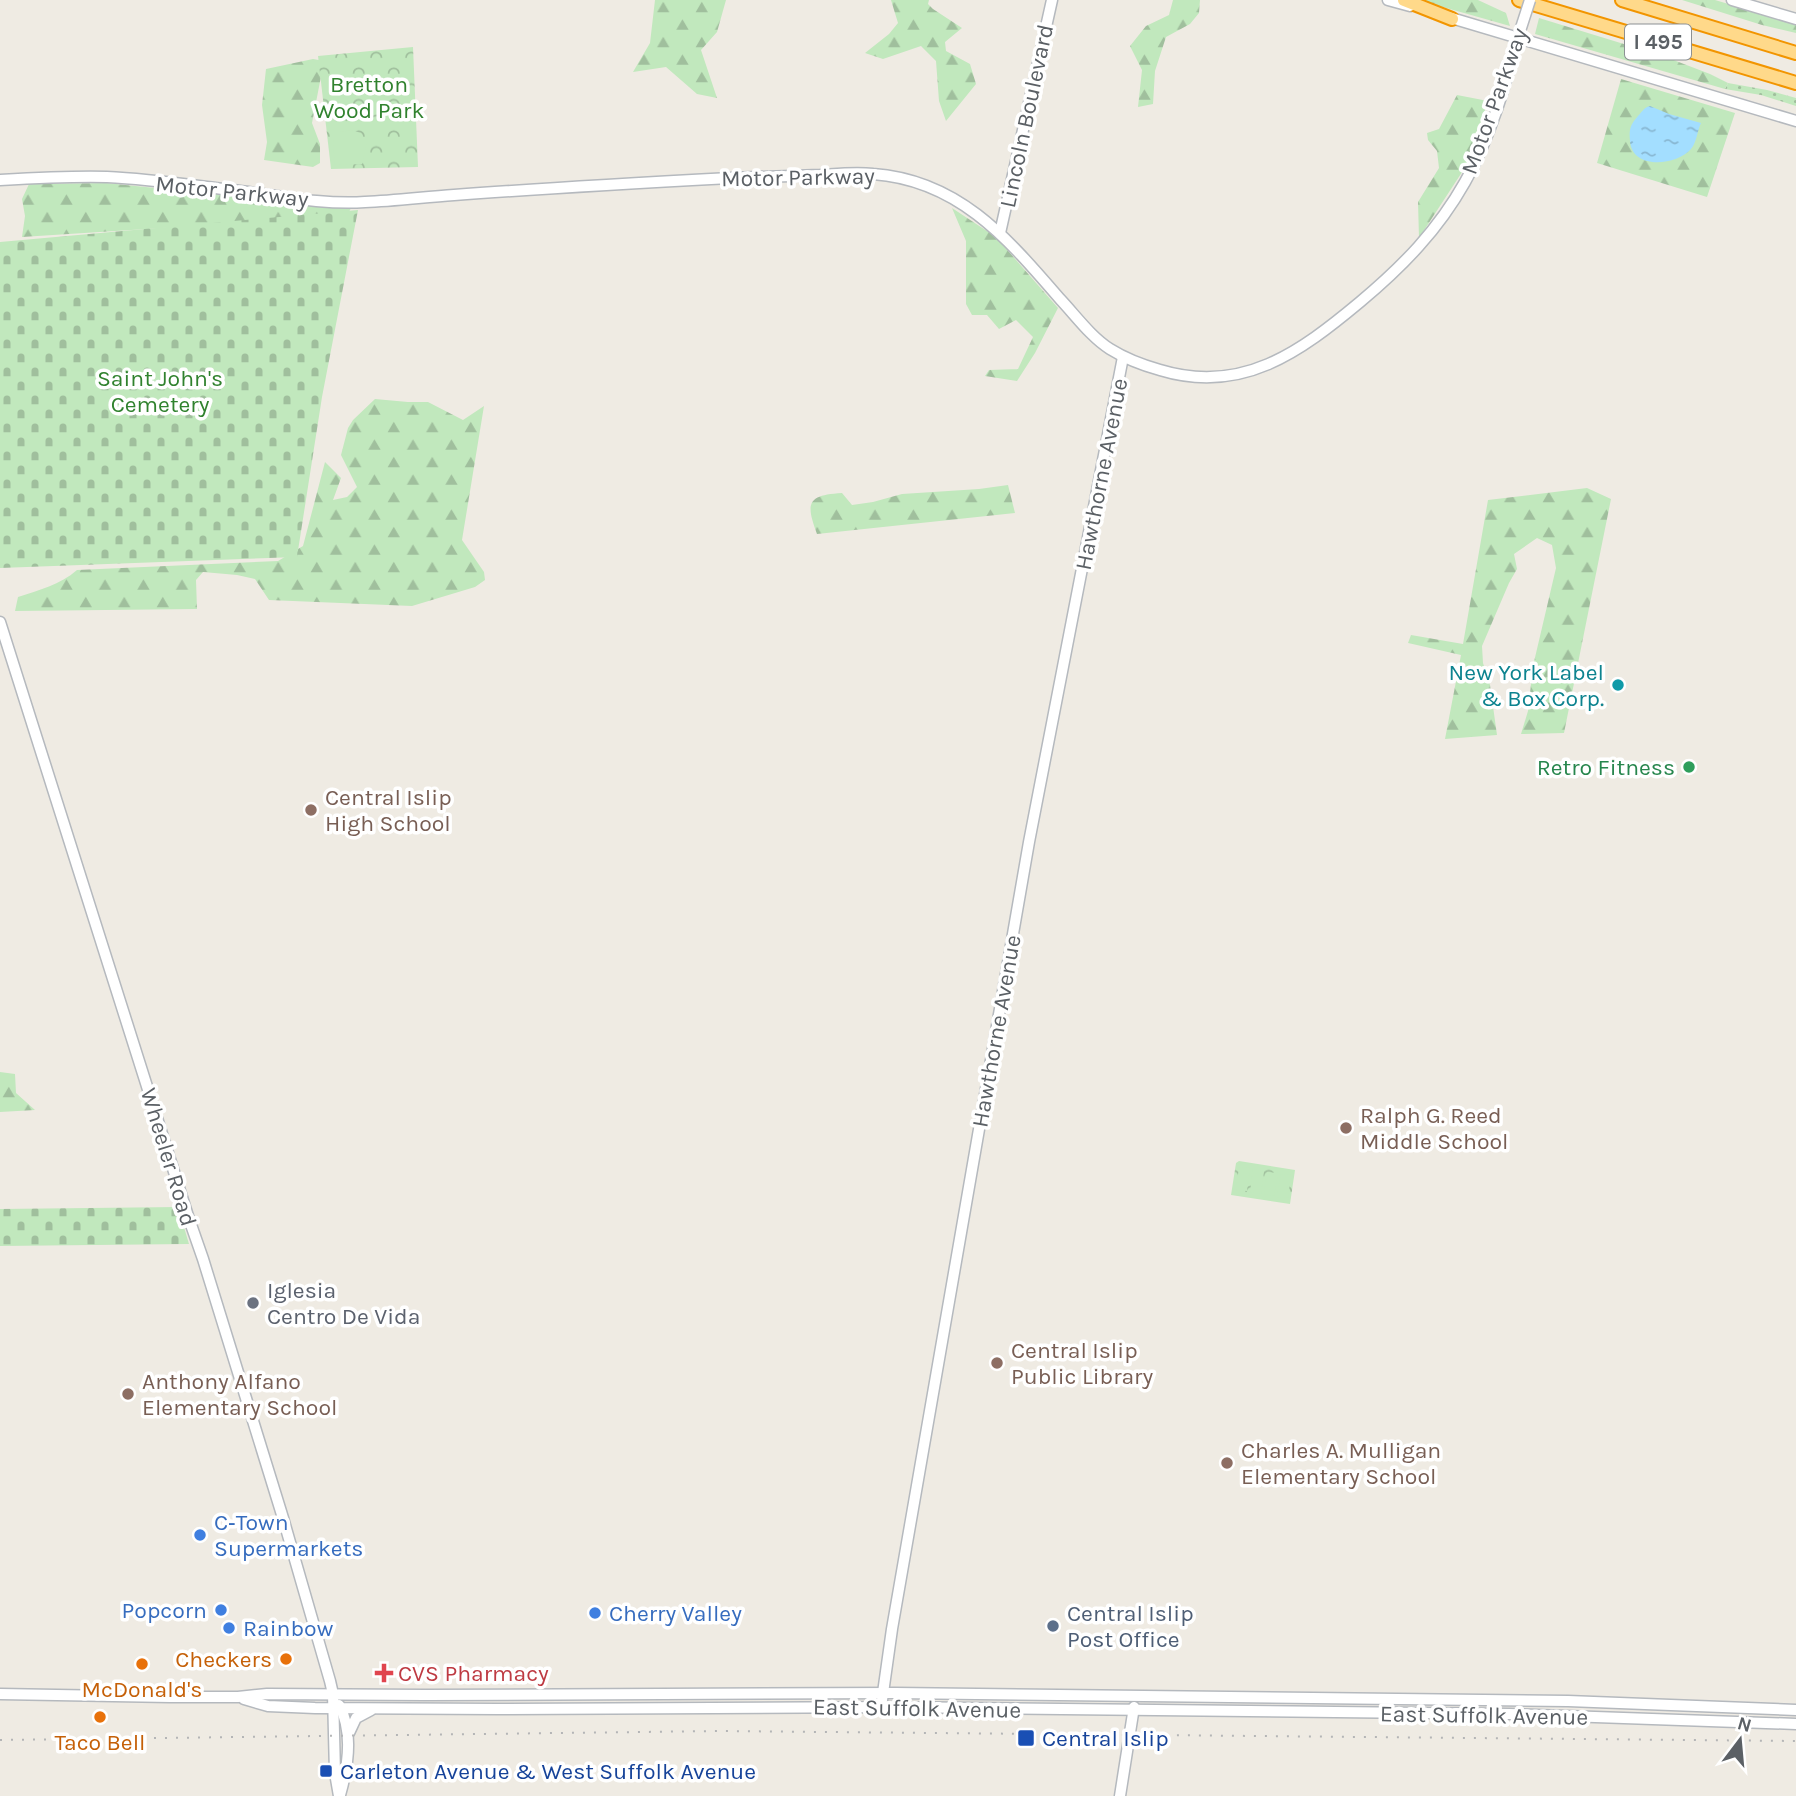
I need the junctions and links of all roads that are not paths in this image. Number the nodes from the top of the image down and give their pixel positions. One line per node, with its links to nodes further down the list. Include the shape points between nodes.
1 (1052, 0): 15 (main road, Lincoln Boulevard)
2 (1388, 0): 8 (main road)
3 (1404, 0): 8 (highway)
4 (1519, 0): 12 (highway, I 495)
5 (1530, 0): 10 (main road, Motor Parkway, bridge)
6 (1622, 0): 11 (highway, I 495)
7 (1732, 0): 9 (main road)
8 (1452, 19): 10 (main road)
9 (1796, 19)
10 (1519, 35): 13 (main road); 16 (main road, Motor Parkway, via 1481,150 1451,204 1399,269 1337,321 1280,360 1236,375 1191,378)
11 (1796, 53)
12 (1796, 83)
13 (1796, 121)
14 (0, 180): 15 (main road, Motor Parkway, via 107,177 360,203 588,185 874,174 935,188)
15 (1000, 233): 16 (main road, Motor Parkway, via 1097,339)
16 (1123, 357): 18 (main road, Hawthorne Avenue, via 1029,842)
17 (0, 622): 20 (main road, Wheeler Road, via 263,1450)
18 (883, 1693): 20 (main road, East Suffolk Avenue); 21 (main road, East Suffolk Avenue); 23 (main road, Hawthorne Avenue)
19 (0, 1694): 22 (main road)
20 (333, 1694): 22 (main road, East Suffolk Avenue); 24 (main road, Wheeler Road)
21 (1138, 1696): 26 (main road); 27 (main road, East Suffolk Avenue, via 1568,1701)
22 (238, 1697): 24 (main road, East Suffolk Avenue, via 268,1706)
23 (881, 1707): 25 (main road, East Suffolk Avenue); 26 (main road, East Suffolk Avenue)
24 (337, 1708): 25 (main road, East Suffolk Avenue); 29 (main road, Wheeler Road, via 345,1716); 30 (main road, Wheeler Road, via 335,1773)
25 (375, 1708): 29 (main road, via 356,1718)
26 (1133, 1710): 28 (main road, East Suffolk Avenue, via 1538,1715); 31 (main road)
27 (1796, 1710)
28 (1796, 1724)
29 (347, 1737): 30 (main road, Wheeler Road)
30 (340, 1796)
31 (1120, 1796)

